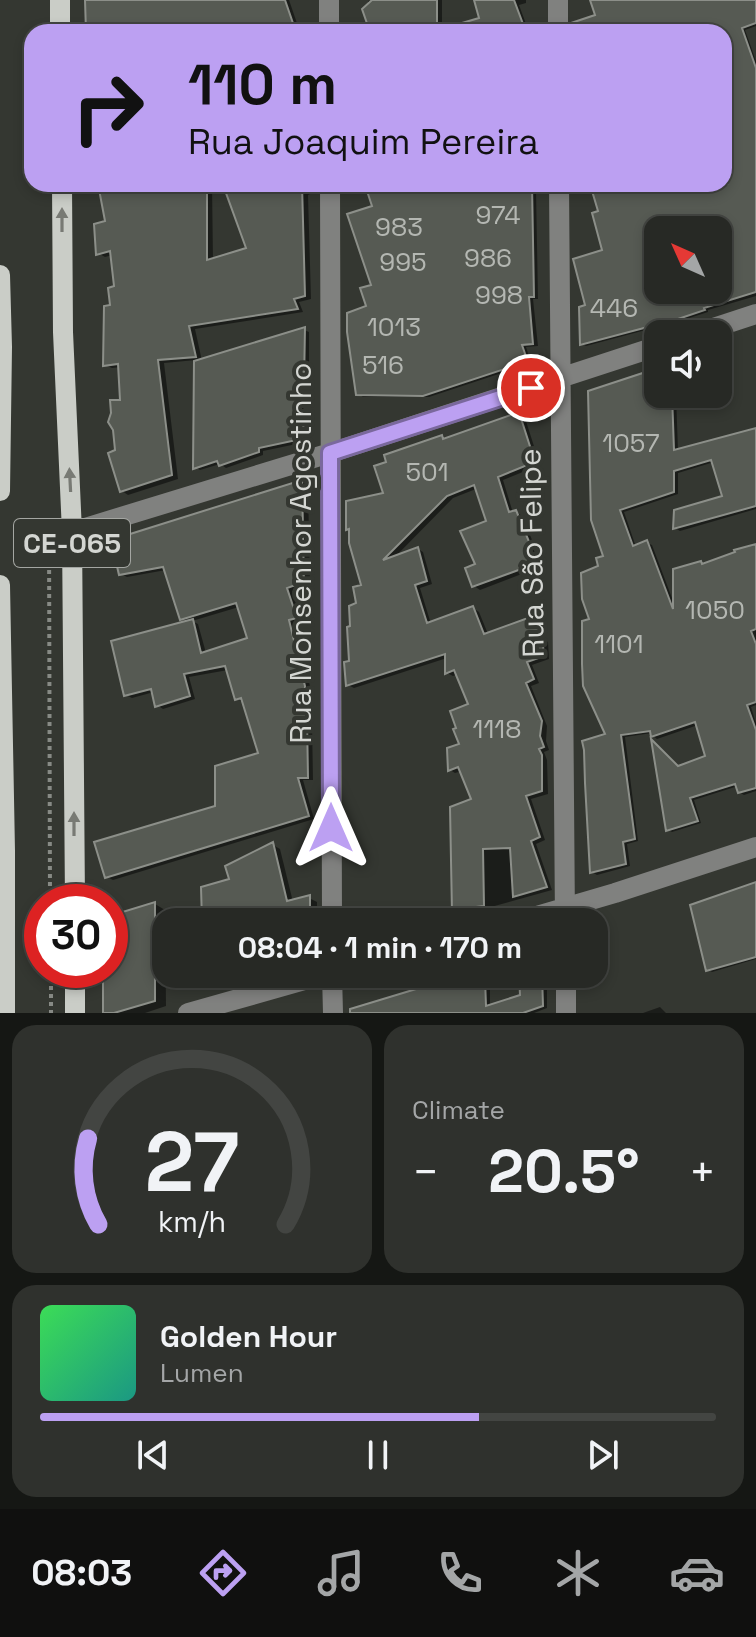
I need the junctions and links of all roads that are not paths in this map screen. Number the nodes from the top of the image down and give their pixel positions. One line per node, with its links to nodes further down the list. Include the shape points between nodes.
1 (60, 0): 4 (main road)
2 (329, 0): 5 (street)
3 (558, 0): 6 (street)
4 (60, 24)
5 (329, 24)
6 (558, 24)
7 (62, 192): 18 (main road, CE-065, one-way to 7)
8 (330, 192): 16 (street, Rua Monsenhor Agostinho)
9 (559, 192): 15 (street, Rua São Felipe)
10 (0, 275): 13 (main road, CE-065)
11 (756, 314): 12 (street)
12 (732, 322)
13 (1, 347): 17 (main road, CE-065)
14 (644, 351): 15 (street)
15 (560, 378): 16 (street); 24 (street, Rua São Felipe)
16 (330, 453): 18 (street); 23 (street, Rua Monsenhor Agostinho)
17 (0, 491)
18 (72, 532): 22 (main road, CE-065, one-way to 18)
19 (0, 585): 21 (main road, CE-065)
20 (756, 847): 25 (street)
21 (2, 852): 30 (main road, CE-065)
22 (75, 884)
23 (332, 908)
24 (565, 908)
25 (585, 908)
26 (75, 988): 31 (main road)
27 (278, 988): 32 (street)
28 (330, 988): 33 (street)
29 (566, 988): 34 (street)
30 (5, 1013)
31 (75, 1013)
32 (188, 1013)
33 (333, 1013)
34 (566, 1013)

